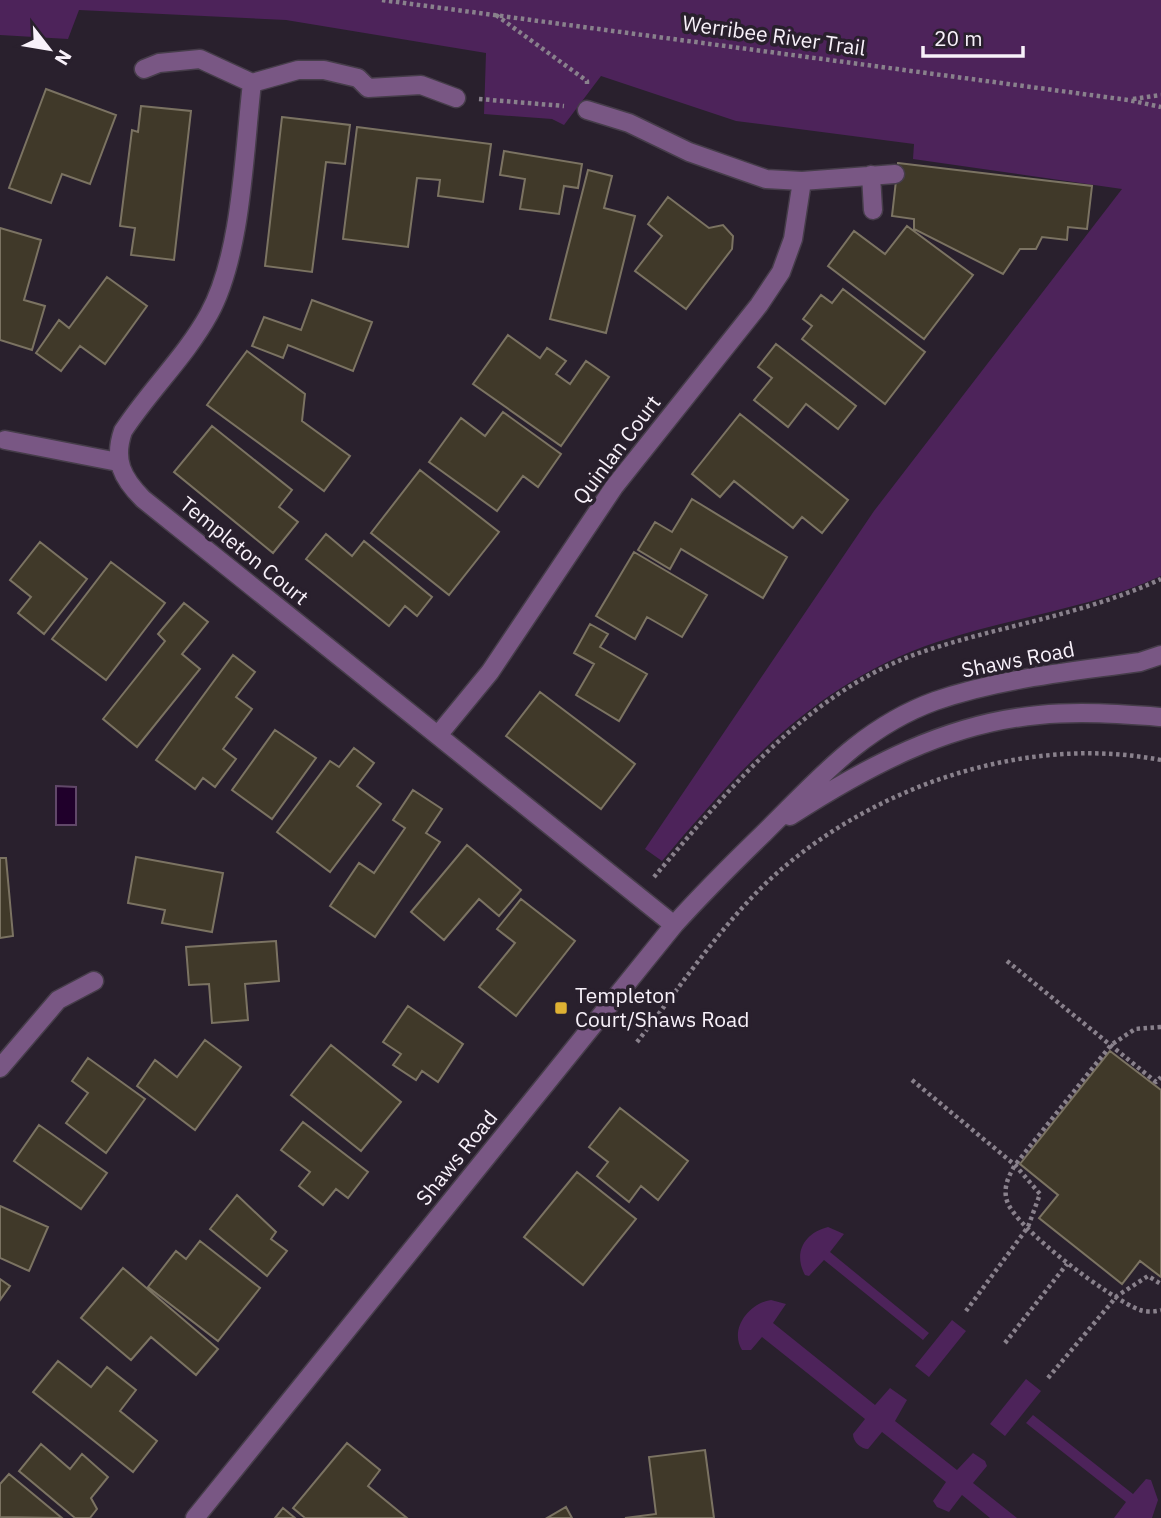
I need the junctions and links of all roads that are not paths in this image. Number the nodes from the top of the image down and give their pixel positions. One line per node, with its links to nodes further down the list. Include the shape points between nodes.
1 (144, 69): 2 (street, via 200,59)
2 (252, 83): 3 (street, via 298,70 324,70 358,78 368,88 421,85); 10 (street, via 225,278 209,315 123,431)
3 (456, 98)
4 (587, 110): 7 (street, via 651,132 685,159 766,179)
5 (895, 174): 6 (street)
6 (871, 175): 7 (street); 8 (street)
7 (802, 181): 13 (street, Quinlan Court, via 793,239 780,272 759,305 614,487 490,672)
8 (873, 210)
9 (5, 440): 10 (street)
10 (118, 462): 13 (street, Templeton Court, via 124,479 143,499)
11 (1161, 656): 14 (street, Shaws Road, via 991,684 887,723 836,759)
12 (1161, 717): 14 (street, Shaws Road, via 1093,712 985,723 884,761)
13 (439, 734): 15 (street, Templeton Court)
14 (763, 834): 15 (street, Shaws Road)
15 (674, 925): 18 (street, Shaws Road)
16 (94, 981): 17 (street, via 58,1000)
17 (0, 1068)
18 (195, 1518)

